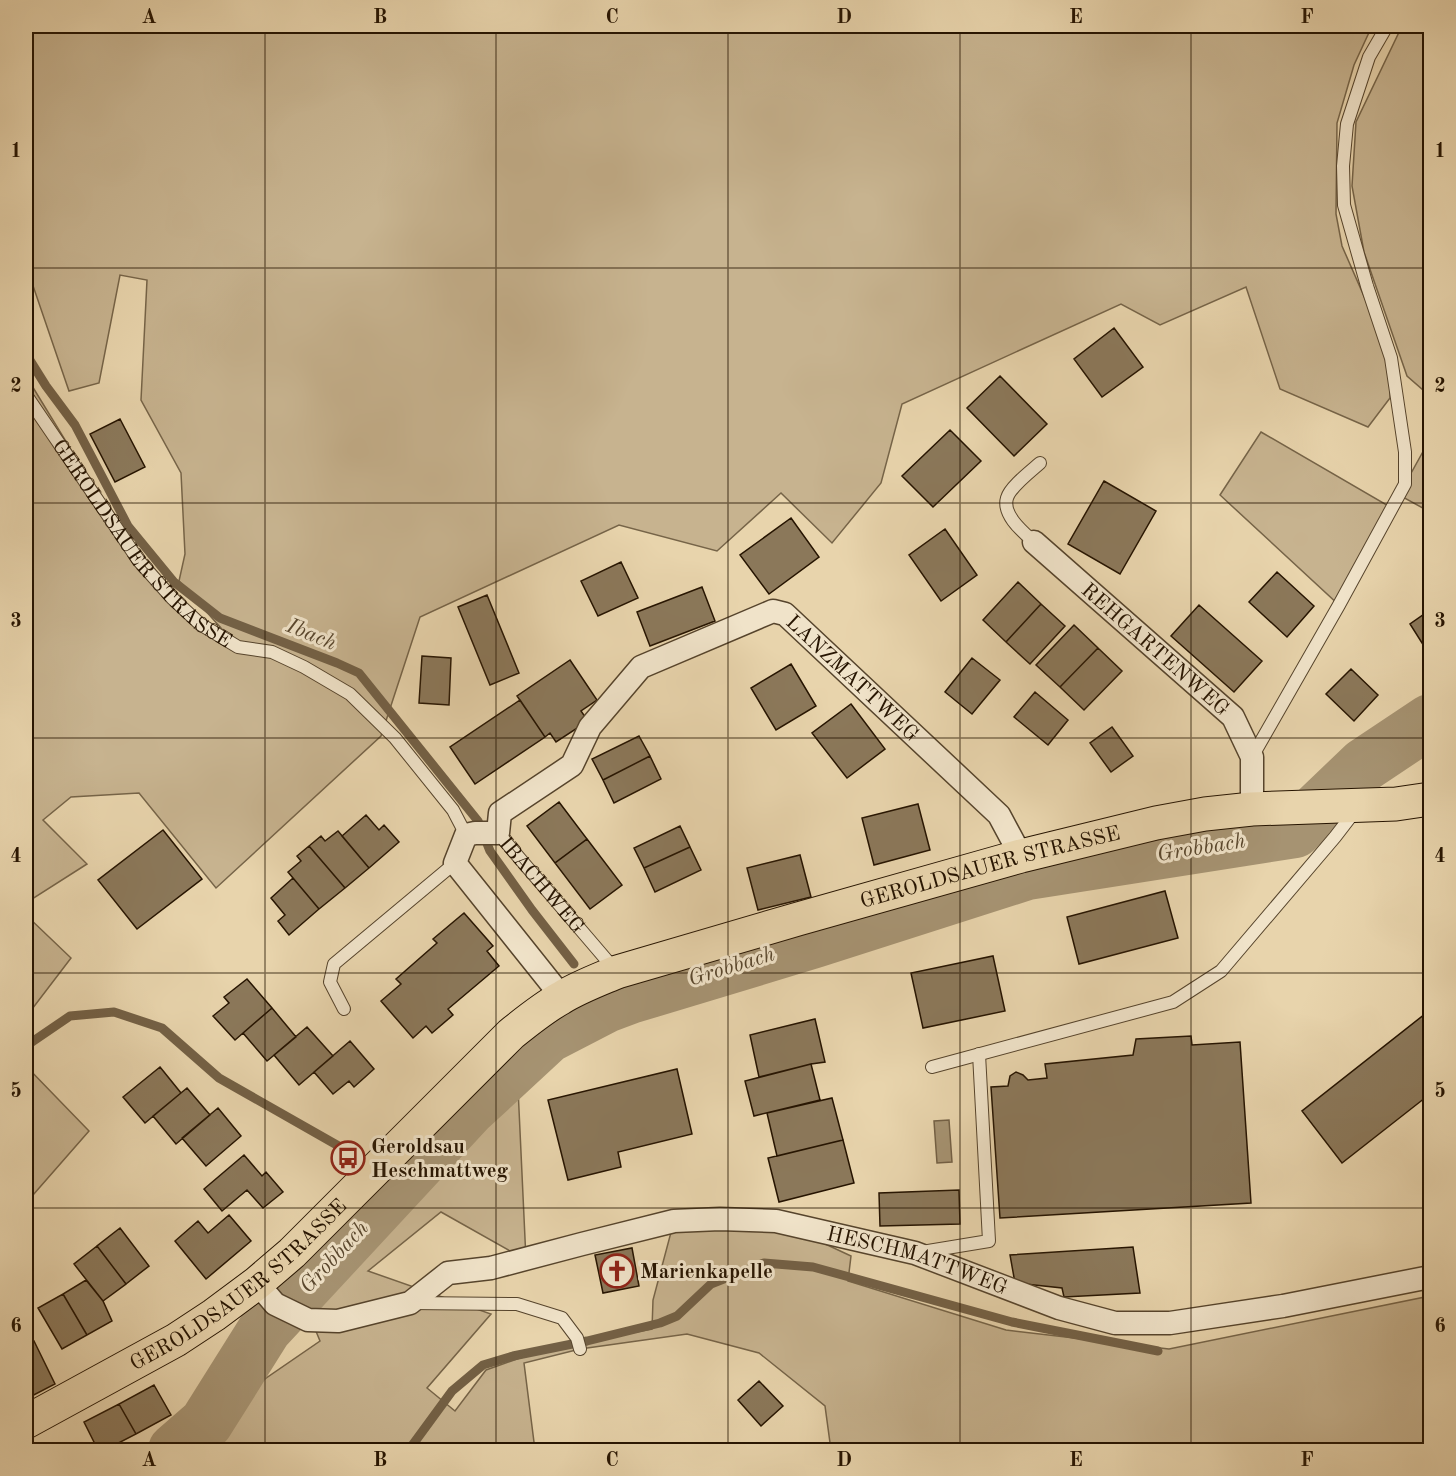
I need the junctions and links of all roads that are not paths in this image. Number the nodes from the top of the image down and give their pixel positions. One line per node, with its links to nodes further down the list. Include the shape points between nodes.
1 (1387, 26): 6 (lane, via 1369,57 1347,124 1344,205 1391,358 1405,452 1405,483)
2 (26, 395): 10 (lane, GEROLDSAUER STRASSE, via 139,561 172,598 200,624 238,647 272,652 350,694 395,738 453,810)
3 (1040, 463): 4 (lane, via 1007,498 1011,518)
4 (1034, 542): 6 (street, REHGARTENWEG, via 1233,717)
5 (641, 667): 10 (street, IBACHWEG, via 590,727 572,765 500,813); 11 (street, LANZMATTWEG, via 773,611 785,614 999,815)
6 (1252, 757): 9 (street, REHGARTENWEG)
7 (1431, 799): 8 (main road, GEROLDSAUER STRASSE)
8 (1359, 806): 9 (main road, GEROLDSAUER STRASSE); 16 (lane, via 1221,971 1173,1002)
9 (1262, 809): 11 (main road, GEROLDSAUER STRASSE, via 1156,823)
10 (482, 833): 12 (street); 13 (lane, IBACHWEG)
11 (1022, 856): 13 (main road, GEROLDSAUER STRASSE)
12 (454, 863): 14 (street); 15 (lane, via 334,964 330,982)
13 (616, 972): 14 (main road, GEROLDSAUER STRASSE)
14 (562, 998): 20 (main road, GEROLDSAUER STRASSE, via 511,1034 292,1253)
15 (344, 1008)
16 (979, 1054): 17 (lane); 18 (lane, via 989,1241)
17 (932, 1067)
18 (915, 1253): 19 (street, HESCHMATTWEG, via 1059,1308 1115,1323 1170,1323); 21 (street, HESCHMATTWEG, via 776,1221 674,1221 491,1268 448,1273)
19 (1431, 1277)
20 (266, 1293): 21 (street, HESCHMATTWEG, via 308,1320 338,1322); 23 (main road, GEROLDSAUER STRASSE, via 214,1315)
21 (410, 1303): 22 (lane, HESCHMATTWEG, via 517,1304 562,1318)
22 (578, 1344)
23 (26, 1422)

